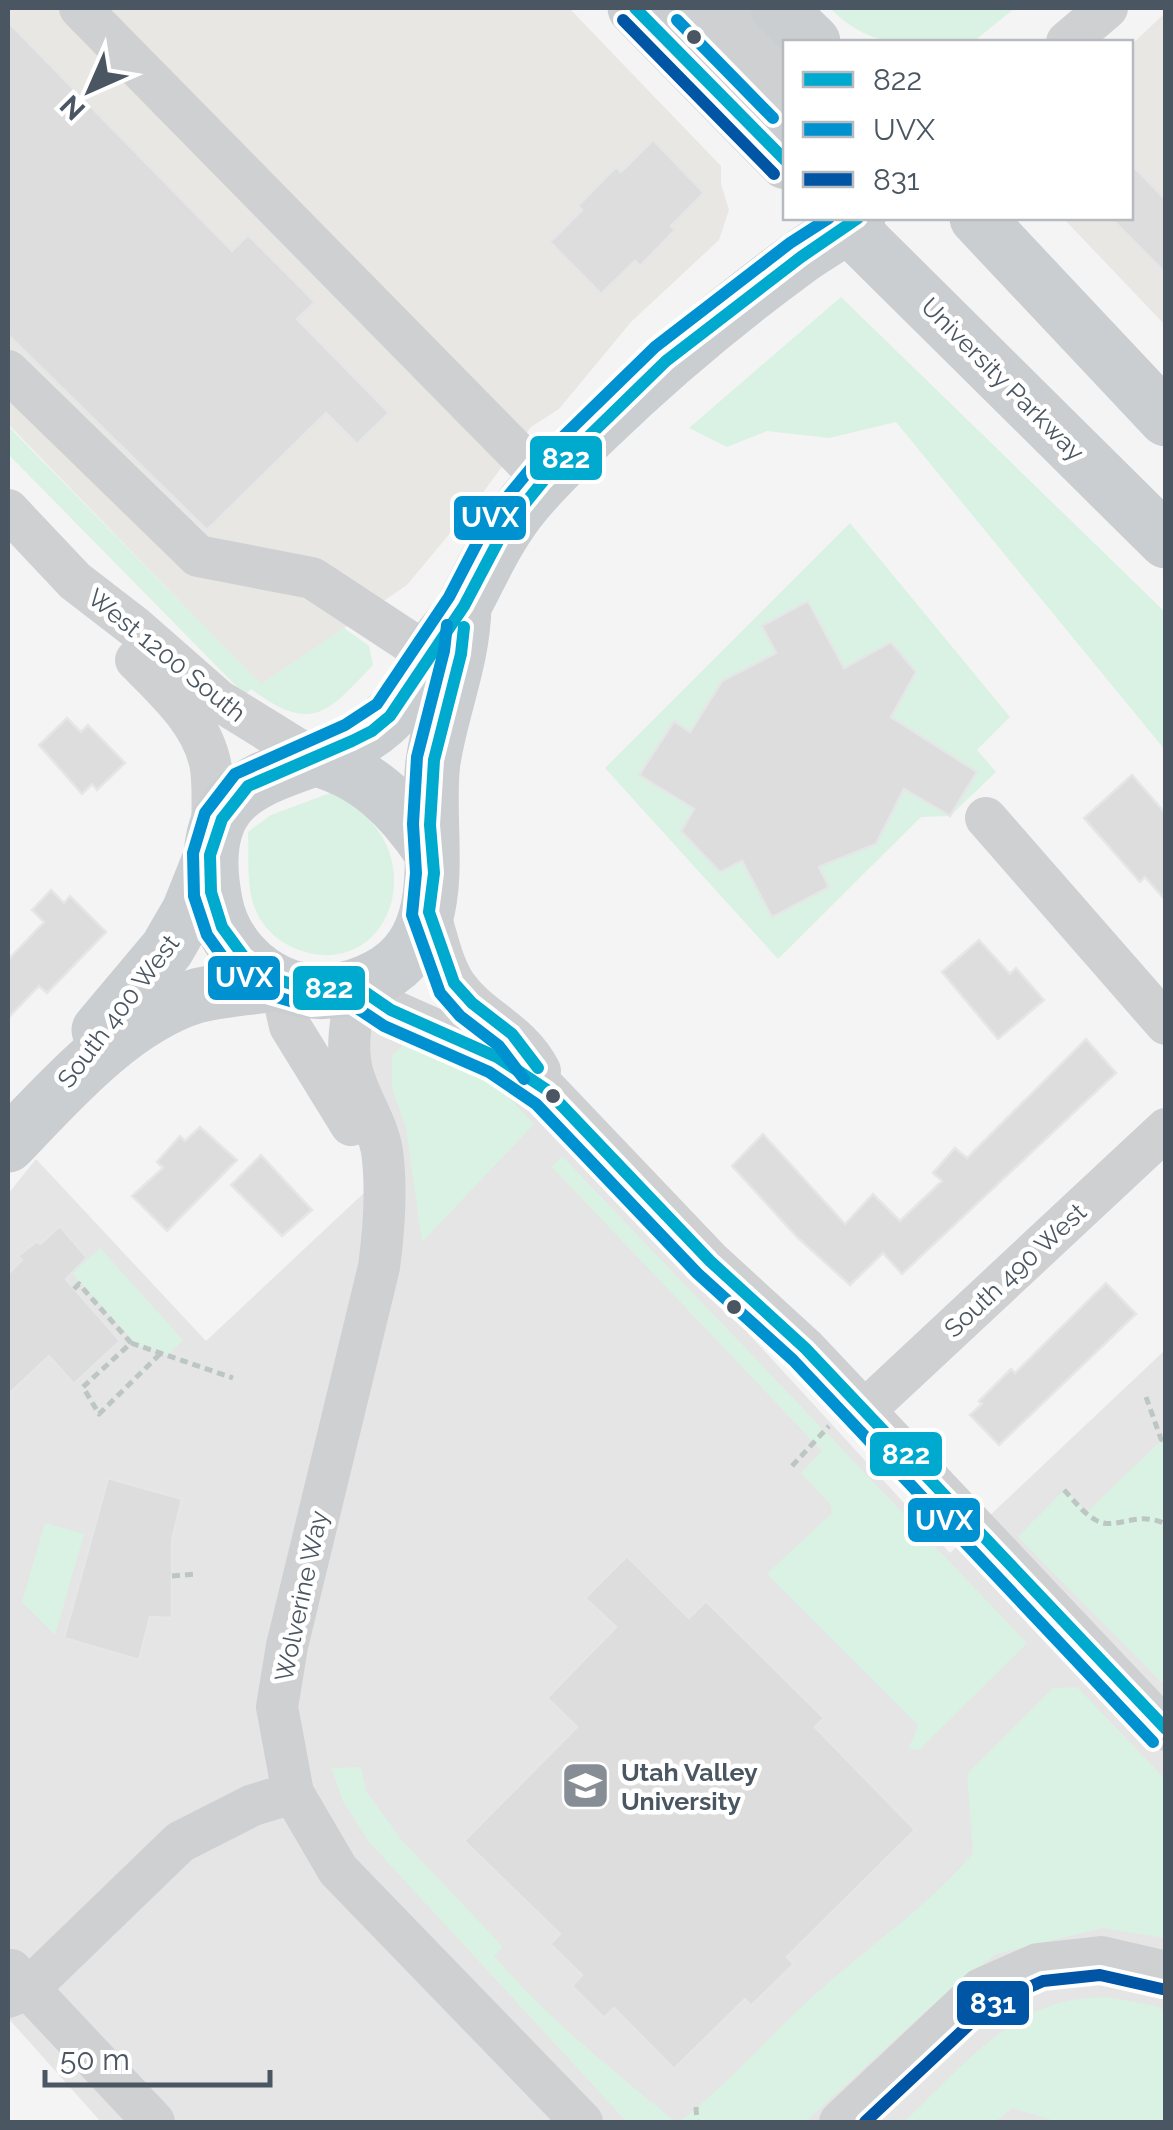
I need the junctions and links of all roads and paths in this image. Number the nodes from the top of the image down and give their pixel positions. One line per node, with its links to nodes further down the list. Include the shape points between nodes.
1 (80, 8): 17 (street)
2 (635, 8): 11 (main road)
3 (690, 8): 10 (street)
4 (740, 8): 9 (street)
5 (778, 8): 7 (main road)
6 (1107, 8): 8 (street)
7 (810, 40)
8 (1068, 40)
9 (783, 51)
10 (783, 103)
11 (783, 159)
12 (848, 220): 17 (main road, via 666,361)
13 (850, 220): 19 (main road, University Parkway)
14 (979, 220): 16 (main road)
15 (8, 371): 22 (street, via 198,556 312,578)
16 (1166, 419)
17 (544, 480): 21 (main road, via 498,540)
18 (8, 510): 20 (street, West 1200 South)
19 (1166, 541)
20 (76, 580): 23 (street, West 1200 South, via 218,700); 25 (street, West 1200 South, via 109,631 202,738 211,769)
21 (464, 606): 22 (main road); 26 (main road, via 461,654 434,760)
22 (430, 656): 23 (main road, via 390,716)
23 (312, 758): 25 (main road, via 248,786 227,807); 26 (main road, via 369,782)
24 (986, 818): 30 (street)
25 (211, 848): 28 (main road, via 218,920 251,964); 32 (main road, South 400 West, via 167,949 79,1056)
26 (432, 854): 27 (main road)
27 (429, 912): 29 (main road, via 403,957); 31 (street, via 454,984 526,1048)
28 (280, 984): 29 (main road, via 324,992); 32 (main road, South 400 West, via 206,994 160,1010); 35 (street, Wolverine Way, via 290,1026 346,1116)
29 (356, 986): 31 (street, via 406,1018 497,1057); 35 (street, Wolverine Way, via 350,1058 382,1153)
30 (1166, 1024)
31 (547, 1090): 45 (street, via 710,1261 772,1316)
32 (56, 1095): 34 (main road)
33 (1166, 1129): 45 (street, South 490 West)
34 (8, 1145)
35 (382, 1204): 53 (street, Wolverine Way, via 379,1267 278,1707)
36 (74, 1289): 37 (path, via 80,1284)
37 (132, 1342): 39 (path); 40 (path)
38 (118, 1343): 39 (path)
39 (124, 1349): 42 (path)
40 (160, 1354): 42 (path, via 99,1414 83,1387); 43 (path)
41 (95, 1364): 42 (path)
42 (101, 1371)
43 (233, 1378)
44 (1146, 1397): 46 (path)
45 (847, 1419): 47 (path); 52 (street)
46 (1166, 1442)
47 (792, 1466)
48 (1064, 1490): 49 (path, via 1096,1522 1150,1517)
49 (1166, 1524)
50 (197, 1574): 51 (path)
51 (172, 1576)
52 (1166, 1730)
53 (293, 1793): 55 (street, via 180,1842); 58 (street, Wolverine Way, via 338,1870)
54 (1166, 1972): 60 (street, via 1101,1957 1038,1964 981,1989)
55 (15, 1984): 57 (street)
56 (696, 2107): 59 (path)
57 (154, 2122)
58 (582, 2122)
59 (697, 2122)
60 (840, 2122)

